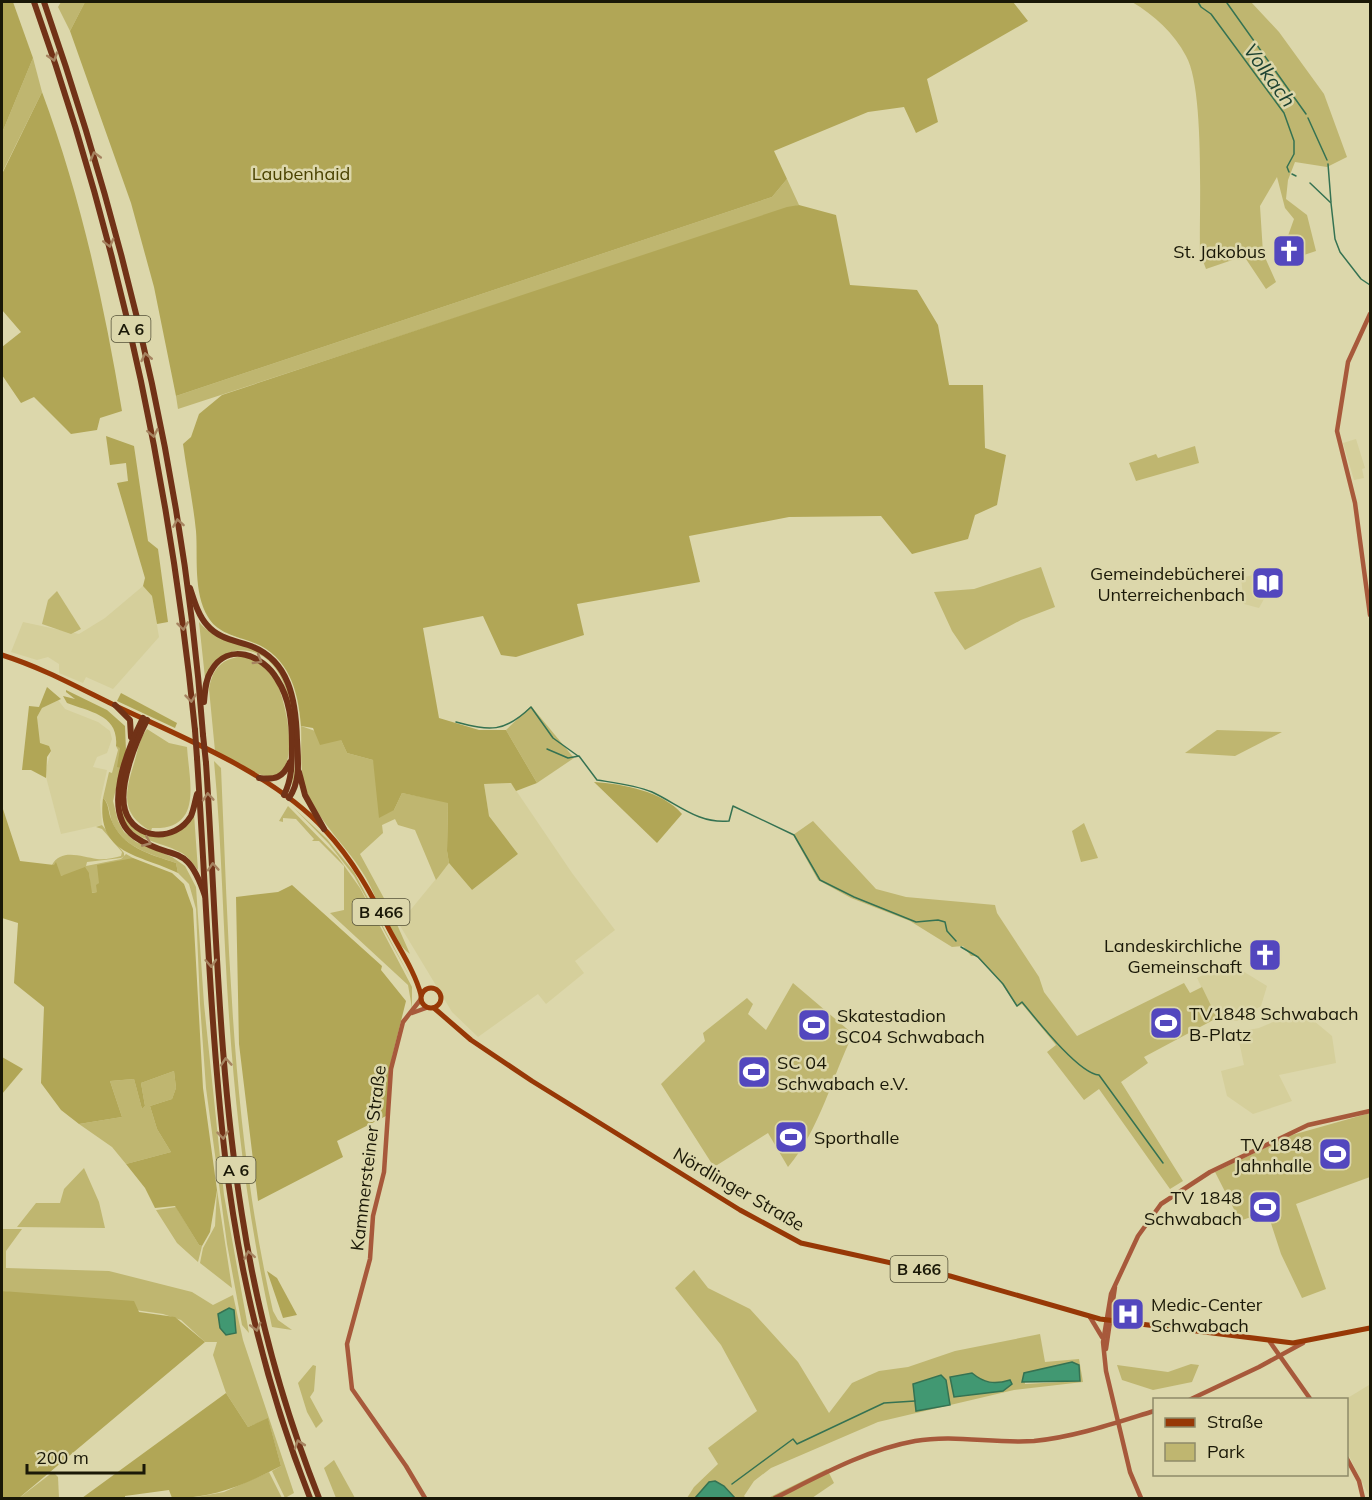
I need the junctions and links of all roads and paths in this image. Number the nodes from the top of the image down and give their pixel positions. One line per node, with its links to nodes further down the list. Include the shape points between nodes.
1 (34, 2): 14 (highway, A 6, one-way to 14, bridge, via 80,140 129,320 172,540)
2 (44, 2): 4 (highway, A 6, one-way to 2, via 162,435 126,274 89,137)
3 (1371, 314): 5 (street, via 1348,362 1337,431 1356,503)
4 (185, 571): 8 (highway, A 6); 12 (highway, via 209,627 223,638 265,653 284,673 295,704)
5 (1371, 615)
6 (2, 655): 7 (main road, B 466, via 40,668)
7 (116, 705): 9 (main road, B 466); 10 (highway, via 130,720)
8 (202, 715): 11 (highway, one-way to 11, via 208,677 215,665 234,654 255,656 273,672 285,694); 41 (highway, A 6, one-way to 8, bridge, via 276,1372 241,1212 227,1085)
9 (145, 719): 10 (highway); 13 (main road, B 466); 14 (highway, via 124,789 124,805 132,824 154,835 181,827 192,815)
10 (131, 744): 17 (highway, one-way to 17, via 117,798 120,818 133,836 187,861 196,872)
11 (292, 756): 13 (highway, via 280,776); 15 (highway)
12 (298, 769): 15 (highway); 16 (highway, via 305,795)
13 (259, 778): 15 (main road, B 466)
14 (199, 781): 17 (highway, A 6)
15 (287, 797): 16 (main road, B 466)
16 (324, 829): 18 (main road, B 466, via 364,880)
17 (208, 905): 40 (highway, A 6, one-way to 40, via 218,1087 240,1251 267,1372)
18 (414, 975): 19 (main road, B 466); 20 (main road, B 466)
19 (428, 988): 20 (main road); 21 (main road, via 438,991)
20 (421, 997): 22 (main road); 24 (street, Kammersteiner Straße)
21 (440, 1003): 23 (main road); 25 (main road, B 466)
22 (426, 1008): 23 (main road); 24 (street)
23 (434, 1008): 25 (main road, B 466)
24 (410, 1014): 42 (street, Kammersteiner Straße, via 403,1023 392,1070 384,1172 373,1216 370,1259 348,1336 348,1353 352,1389)
25 (451, 1021): 27 (main road, Nördlinger Straße / B 466, via 471,1041 532,1081 792,1240 950,1276)
26 (1371, 1111): 28 (street, via 1308,1125 1191,1182 1161,1204 1138,1236 1115,1284)
27 (1090, 1317): 28 (main road, Nördlinger Straße / B 466); 30 (street)
28 (1107, 1320): 30 (street); 31 (main road, Nördlinger Straße / B 466); 33 (street)
29 (1371, 1328): 32 (main road, B 466)
30 (1103, 1342): 33 (street)
31 (1270, 1342): 32 (main road, Nördlinger Straße / B 466); 34 (street)
32 (1303, 1343): 34 (street)
33 (1105, 1354): 38 (street)
34 (1280, 1356): 35 (street); 36 (street)
35 (1194, 1398)
36 (1310, 1398)
37 (1153, 1412): 38 (street)
38 (1119, 1422): 43 (street, via 1031,1441 964,1437 915,1441 836,1467); 44 (street, via 1130,1472)
39 (1348, 1459): 45 (street)
40 (310, 1498)
41 (319, 1498)
42 (425, 1498)
43 (775, 1498)
44 (1142, 1498)
45 (1363, 1498)

